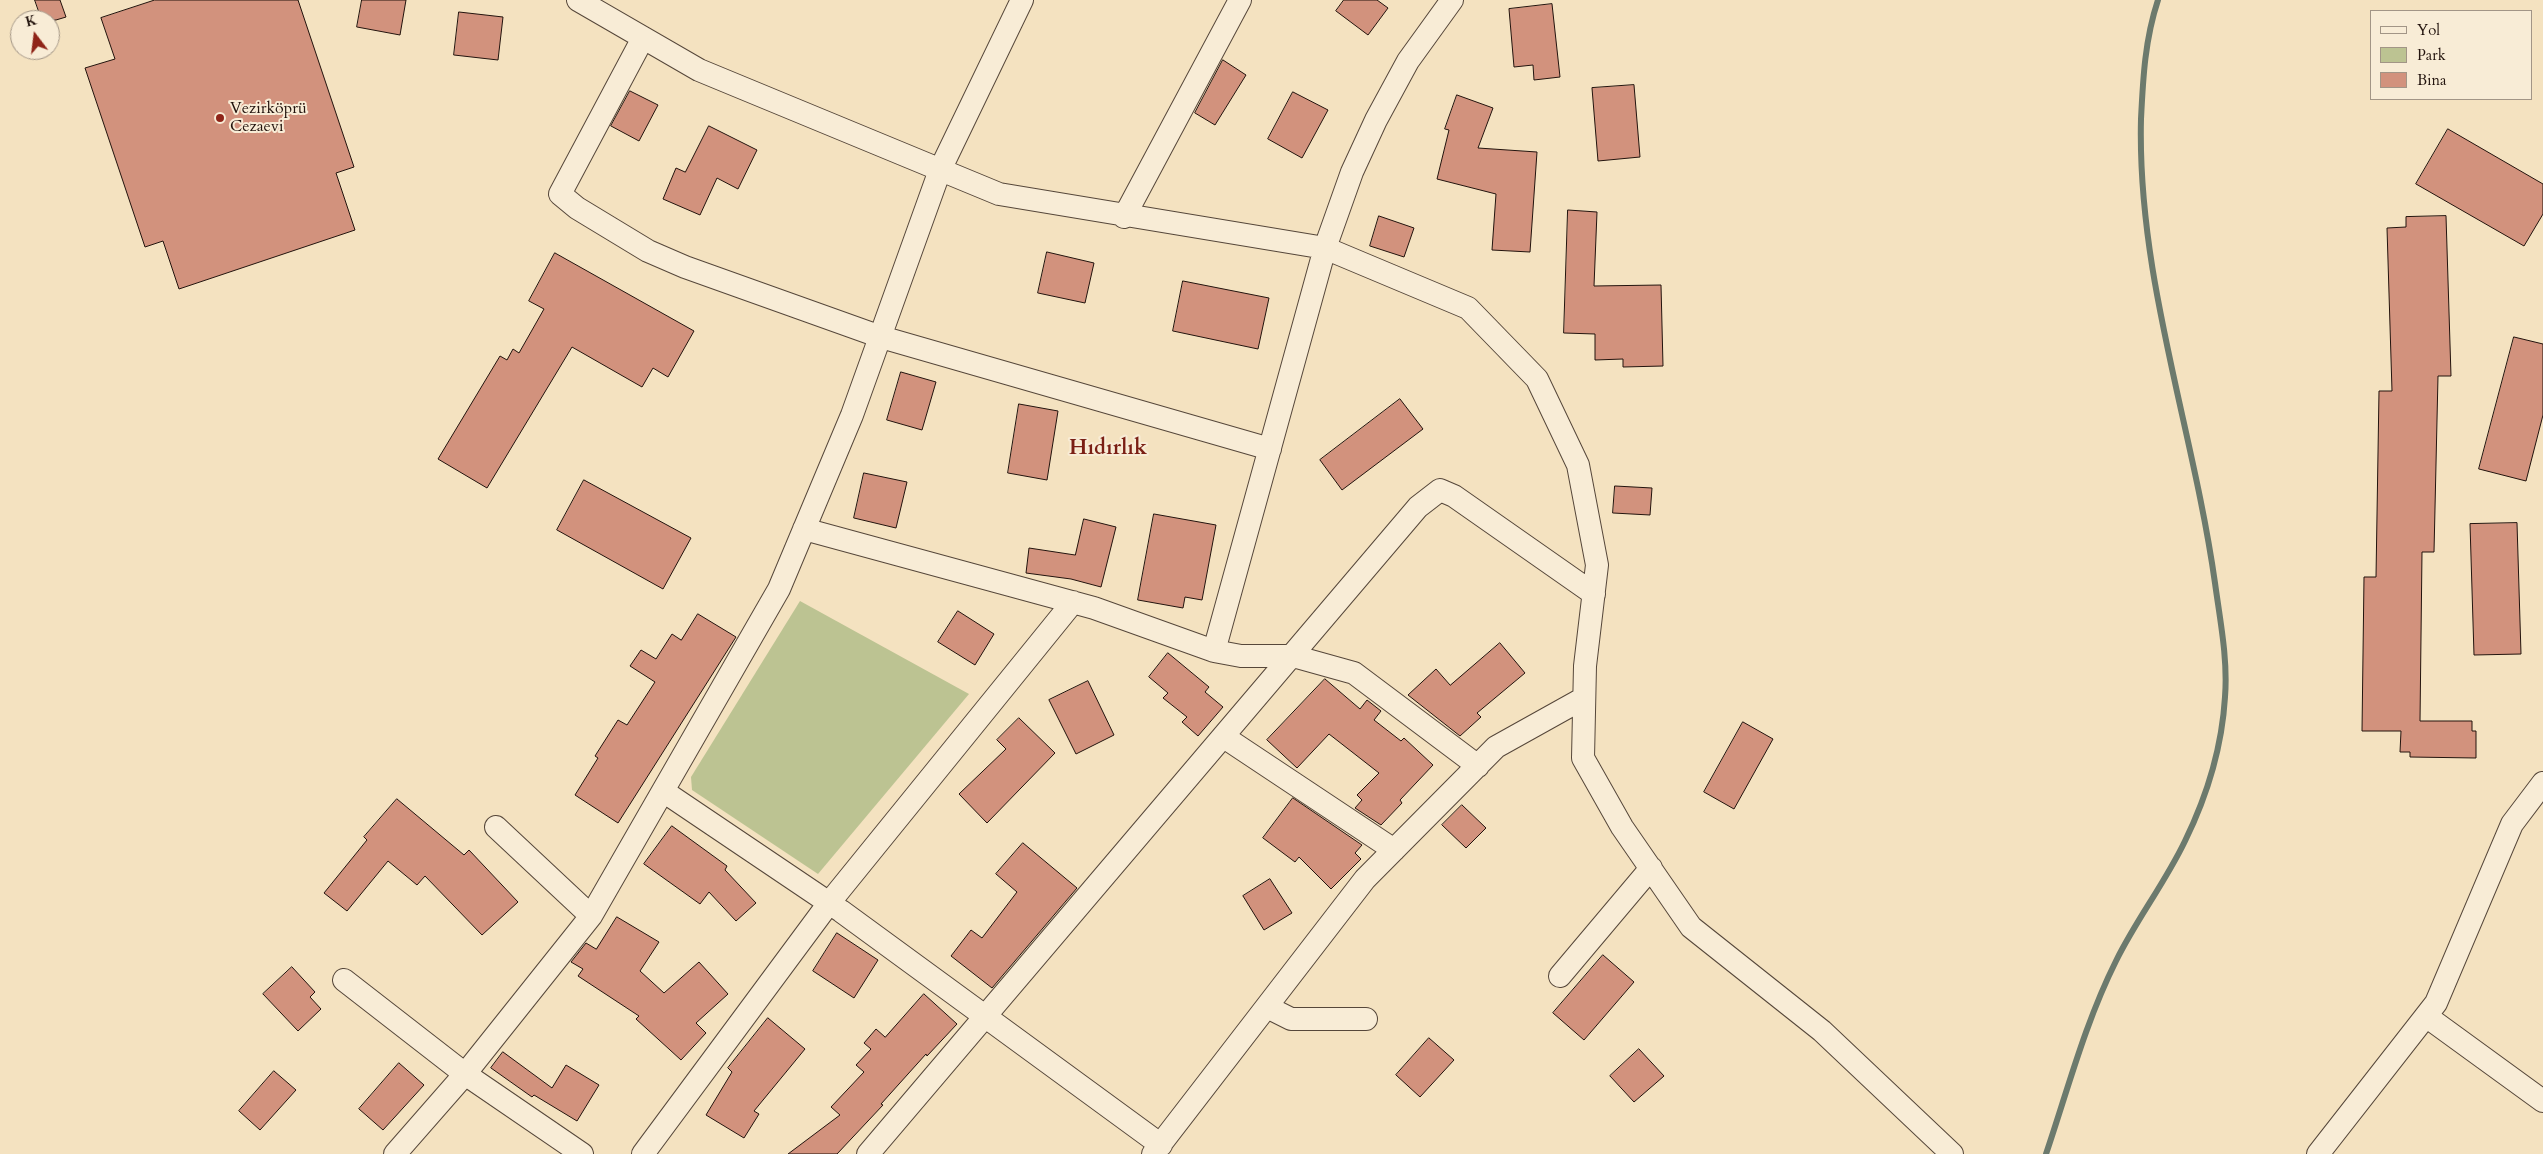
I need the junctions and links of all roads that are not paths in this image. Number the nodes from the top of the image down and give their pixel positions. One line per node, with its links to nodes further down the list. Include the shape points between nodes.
1 (578, 0): 5 (street)
2 (1022, 0): 6 (street)
3 (1240, 0): 7 (street)
4 (1452, 0): 8 (street, via 1408,61 1376,120 1352,172)
5 (643, 38): 6 (street, via 699,70); 9 (street, via 560,194 577,208 648,251)
6 (940, 170): 7 (street, via 999,194); 9 (street)
7 (1124, 217): 8 (street)
8 (1325, 248): 10 (street); 12 (street, via 1468,308 1537,379 1578,465 1597,565)
9 (881, 336): 10 (street); 11 (street)
10 (1270, 449): 14 (street)
11 (804, 530): 13 (street); 19 (street, via 779,588)
12 (1594, 594): 15 (street, via 1454,496 1440,490 1418,507); 16 (street)
13 (1073, 602): 14 (street); 24 (street)
14 (1214, 651): 15 (street, via 1241,656)
15 (1293, 656): 17 (street); 18 (street, via 1354,673)
16 (1584, 698): 18 (street, via 1496,748); 23 (street, via 1583,758 1622,826)
17 (1224, 737): 22 (street); 29 (street)
18 (1478, 766): 22 (street)
19 (662, 791): 24 (street); 25 (street)
20 (2539, 794): 30 (street, via 2512,824 2436,1003)
21 (496, 827): 25 (street)
22 (1394, 850): 28 (street, via 1365,880)
23 (1651, 868): 26 (street); 34 (street, via 1691,927 1822,1031)
24 (829, 902): 29 (street); 38 (street)
25 (591, 916): 32 (street)
26 (1560, 976)
27 (344, 980): 32 (street)
28 (1267, 1007): 31 (street, via 1291,1019); 35 (street)
29 (986, 1016): 35 (street); 39 (street)
30 (2426, 1016): 33 (street); 42 (street)
31 (1366, 1019)
32 (465, 1074): 36 (street); 37 (street)
33 (2543, 1101)
34 (1920, 1124): 40 (street); 41 (street)
35 (1157, 1149)
36 (395, 1154)
37 (582, 1154)
38 (643, 1154)
39 (868, 1154)
40 (1929, 1154)
41 (1952, 1154)
42 (2318, 1154)

